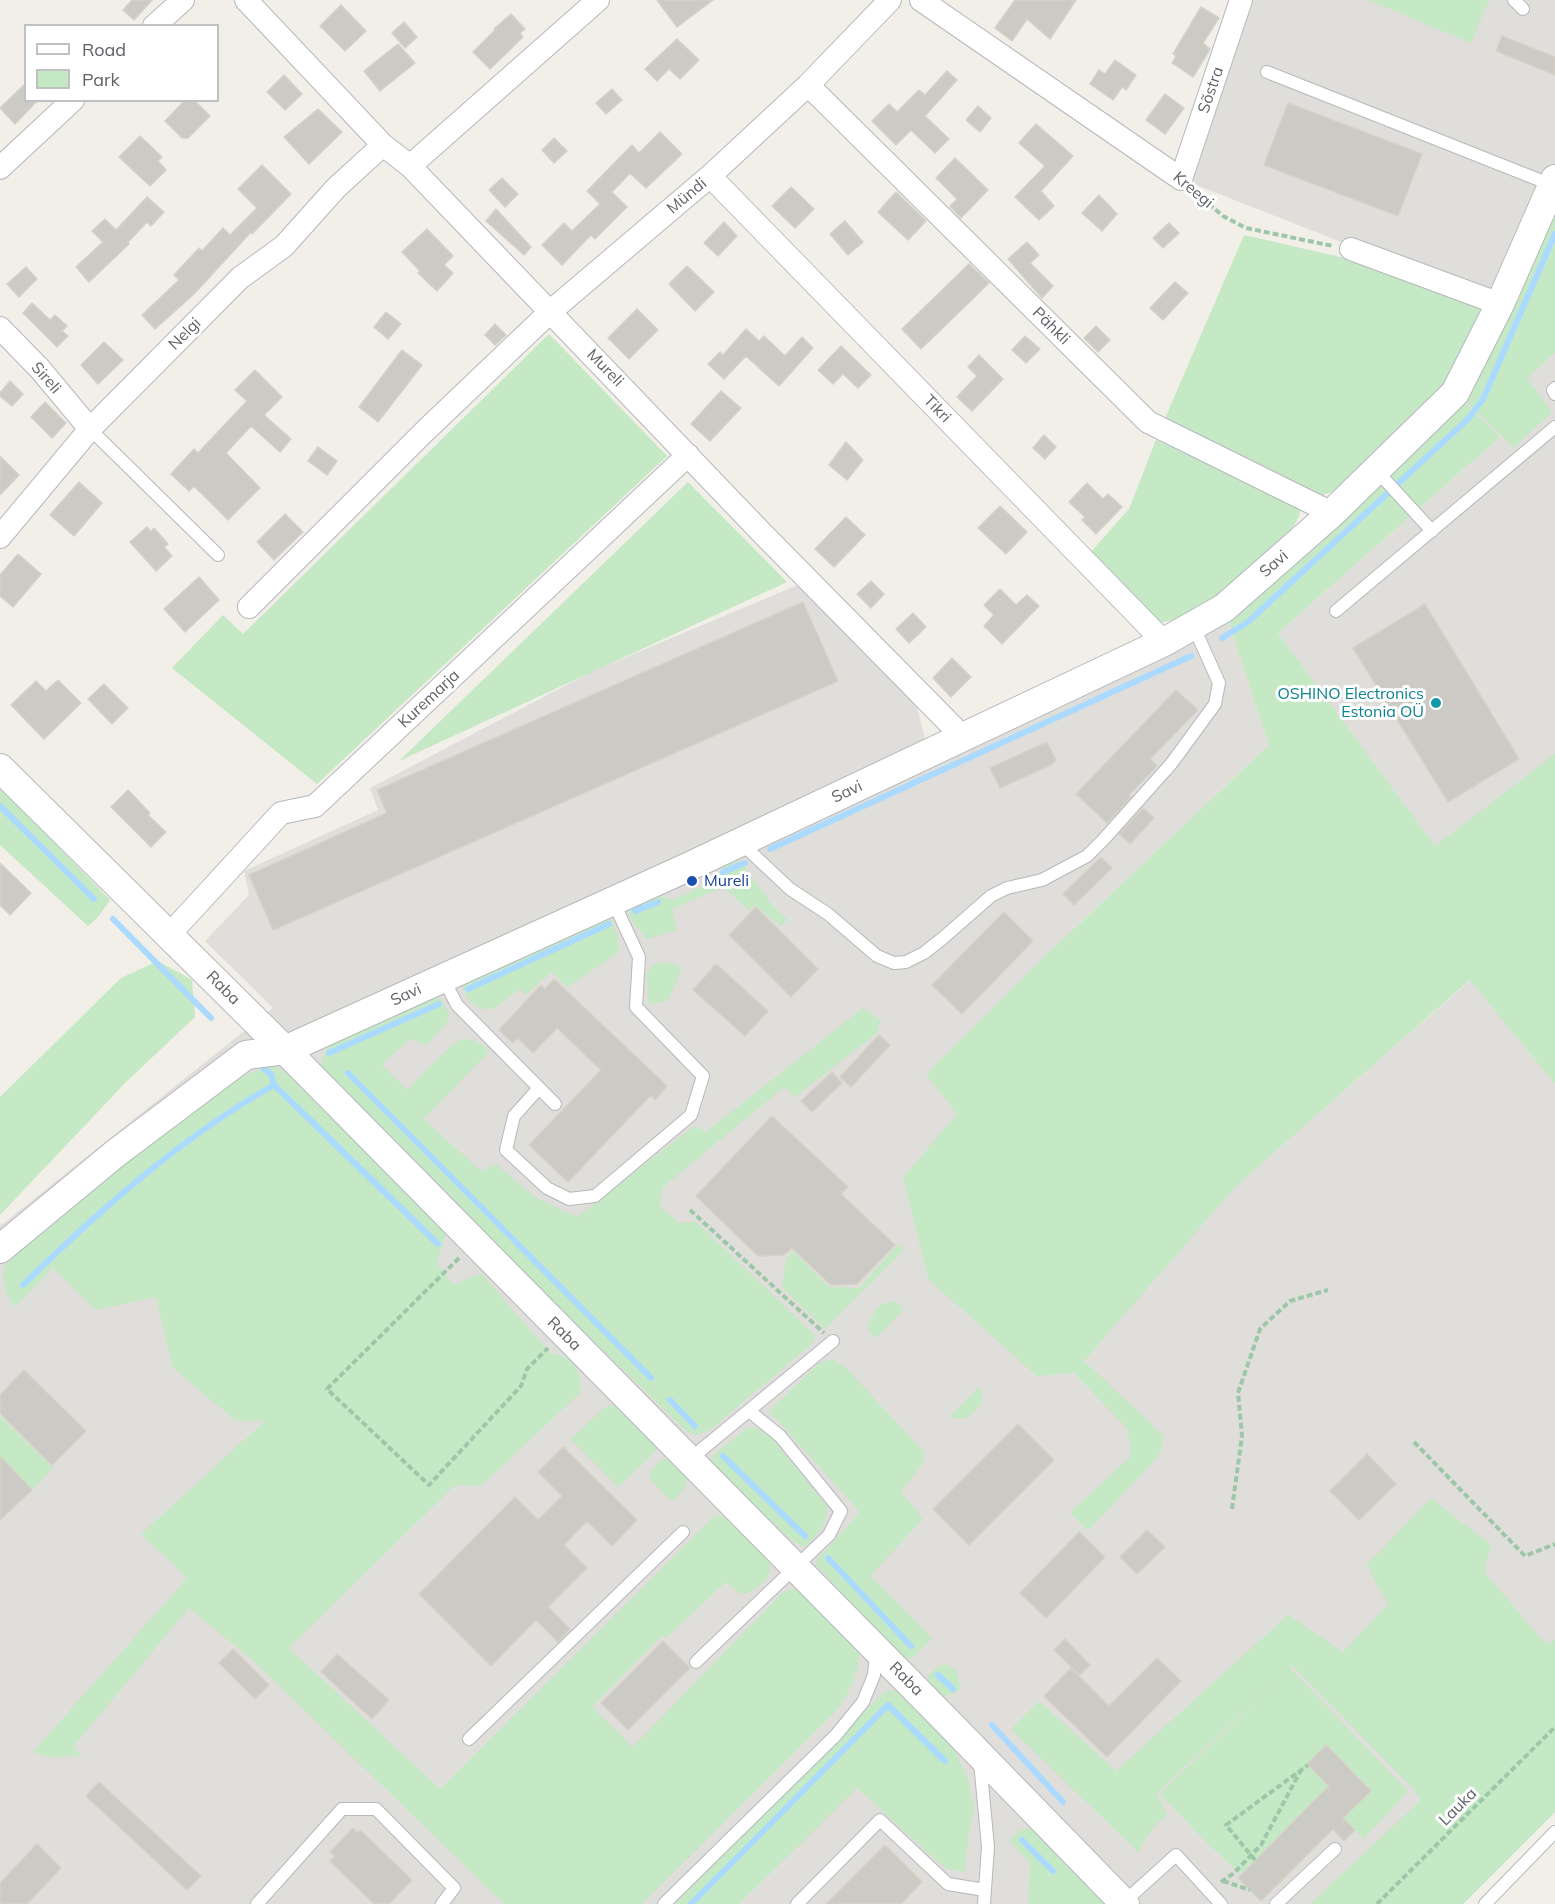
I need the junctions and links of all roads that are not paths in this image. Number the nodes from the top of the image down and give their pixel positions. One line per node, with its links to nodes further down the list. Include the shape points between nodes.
1 (183, 0): 7 (street)
2 (246, 0): 11 (street, Mureli)
3 (598, 0): 12 (street)
4 (890, 0): 9 (street, Mündi)
5 (1241, 0): 15 (street, Sõstra)
6 (927, 1): 15 (street, Kreegi)
7 (156, 24)
8 (1268, 72): 16 (lane)
9 (808, 85): 14 (street, Mündi); 27 (street, Pähkli, via 1148,422)
10 (71, 102): 13 (street)
11 (383, 145): 12 (street, Mureli); 24 (street, Nelgi, via 336,188 284,246 240,278)
12 (410, 166): 19 (street, Mureli)
13 (0, 168)
14 (710, 176): 19 (street, Mündi); 34 (street, Tikri)
15 (1181, 179)
16 (1554, 182): 18 (street, Savi)
17 (1351, 249): 18 (street)
18 (1500, 304): 26 (street, Savi, via 1455,393)
19 (550, 311): 25 (street, Mureli); 31 (street, Mündi)
20 (0, 328): 24 (street, Sireli)
21 (1555, 388): 22 (lane)
22 (1555, 394)
23 (1555, 427): 28 (lane)
24 (90, 429): 29 (street, Nelgi); 30 (lane)
25 (688, 455): 35 (street, Mureli); 39 (street, Kuremarja, via 315,806 281,813)
26 (1382, 476): 27 (street, Savi); 28 (lane)
27 (1332, 513): 33 (street, Savi, via 1224,608)
28 (1432, 531): 32 (lane)
29 (0, 537)
30 (218, 555)
31 (249, 607)
32 (1336, 611)
33 (1193, 626): 34 (street, Savi); 37 (lane, via 1219,683 1215,704 1172,764 1087,856 1042,880 1006,888 991,896 924,953 906,962 894,963 877,956 828,914 790,889)
34 (1164, 642): 35 (street, Savi)
35 (963, 737): 37 (street, Savi)
36 (0, 768): 39 (street, Raba)
37 (740, 842): 38 (street, Savi)
38 (613, 900): 40 (street, Savi); 42 (lane, via 639,957 636,1007 703,1076 691,1115 595,1196 569,1199 547,1188 506,1150 514,1116)
39 (169, 935): 41 (street, Raba)
40 (443, 978): 41 (street, Savi); 42 (lane, via 457,1005)
41 (285, 1050): 44 (street, Savi, via 246,1055 116,1153); 47 (street, Raba)
42 (539, 1088): 43 (lane)
43 (555, 1104)
44 (0, 1250)
45 (833, 1341): 46 (lane)
46 (749, 1411): 47 (lane); 49 (lane, via 780,1436 841,1511 829,1535)
47 (688, 1460): 49 (street, Raba)
48 (683, 1532): 52 (lane)
49 (794, 1567): 50 (street, Raba); 51 (lane)
50 (877, 1650): 53 (street, Raba); 60 (lane, via 874,1675 863,1702 836,1735)
51 (696, 1662)
52 (469, 1739)
53 (980, 1754): 56 (lane, via 988,1847); 57 (street, Raba)
54 (1555, 1832): 65 (lane)
55 (1335, 1850): 64 (lane)
56 (985, 1890): 61 (lane, via 948,1884 880,1820); 62 (lane)
57 (1124, 1903): 63 (lane, via 1176,1854)
58 (257, 1904): 59 (lane, via 342,1809 376,1809 454,1888)
59 (442, 1904)
60 (664, 1904)
61 (797, 1904)
62 (984, 1904)
63 (1221, 1904)
64 (1276, 1904)
65 (1485, 1904)

